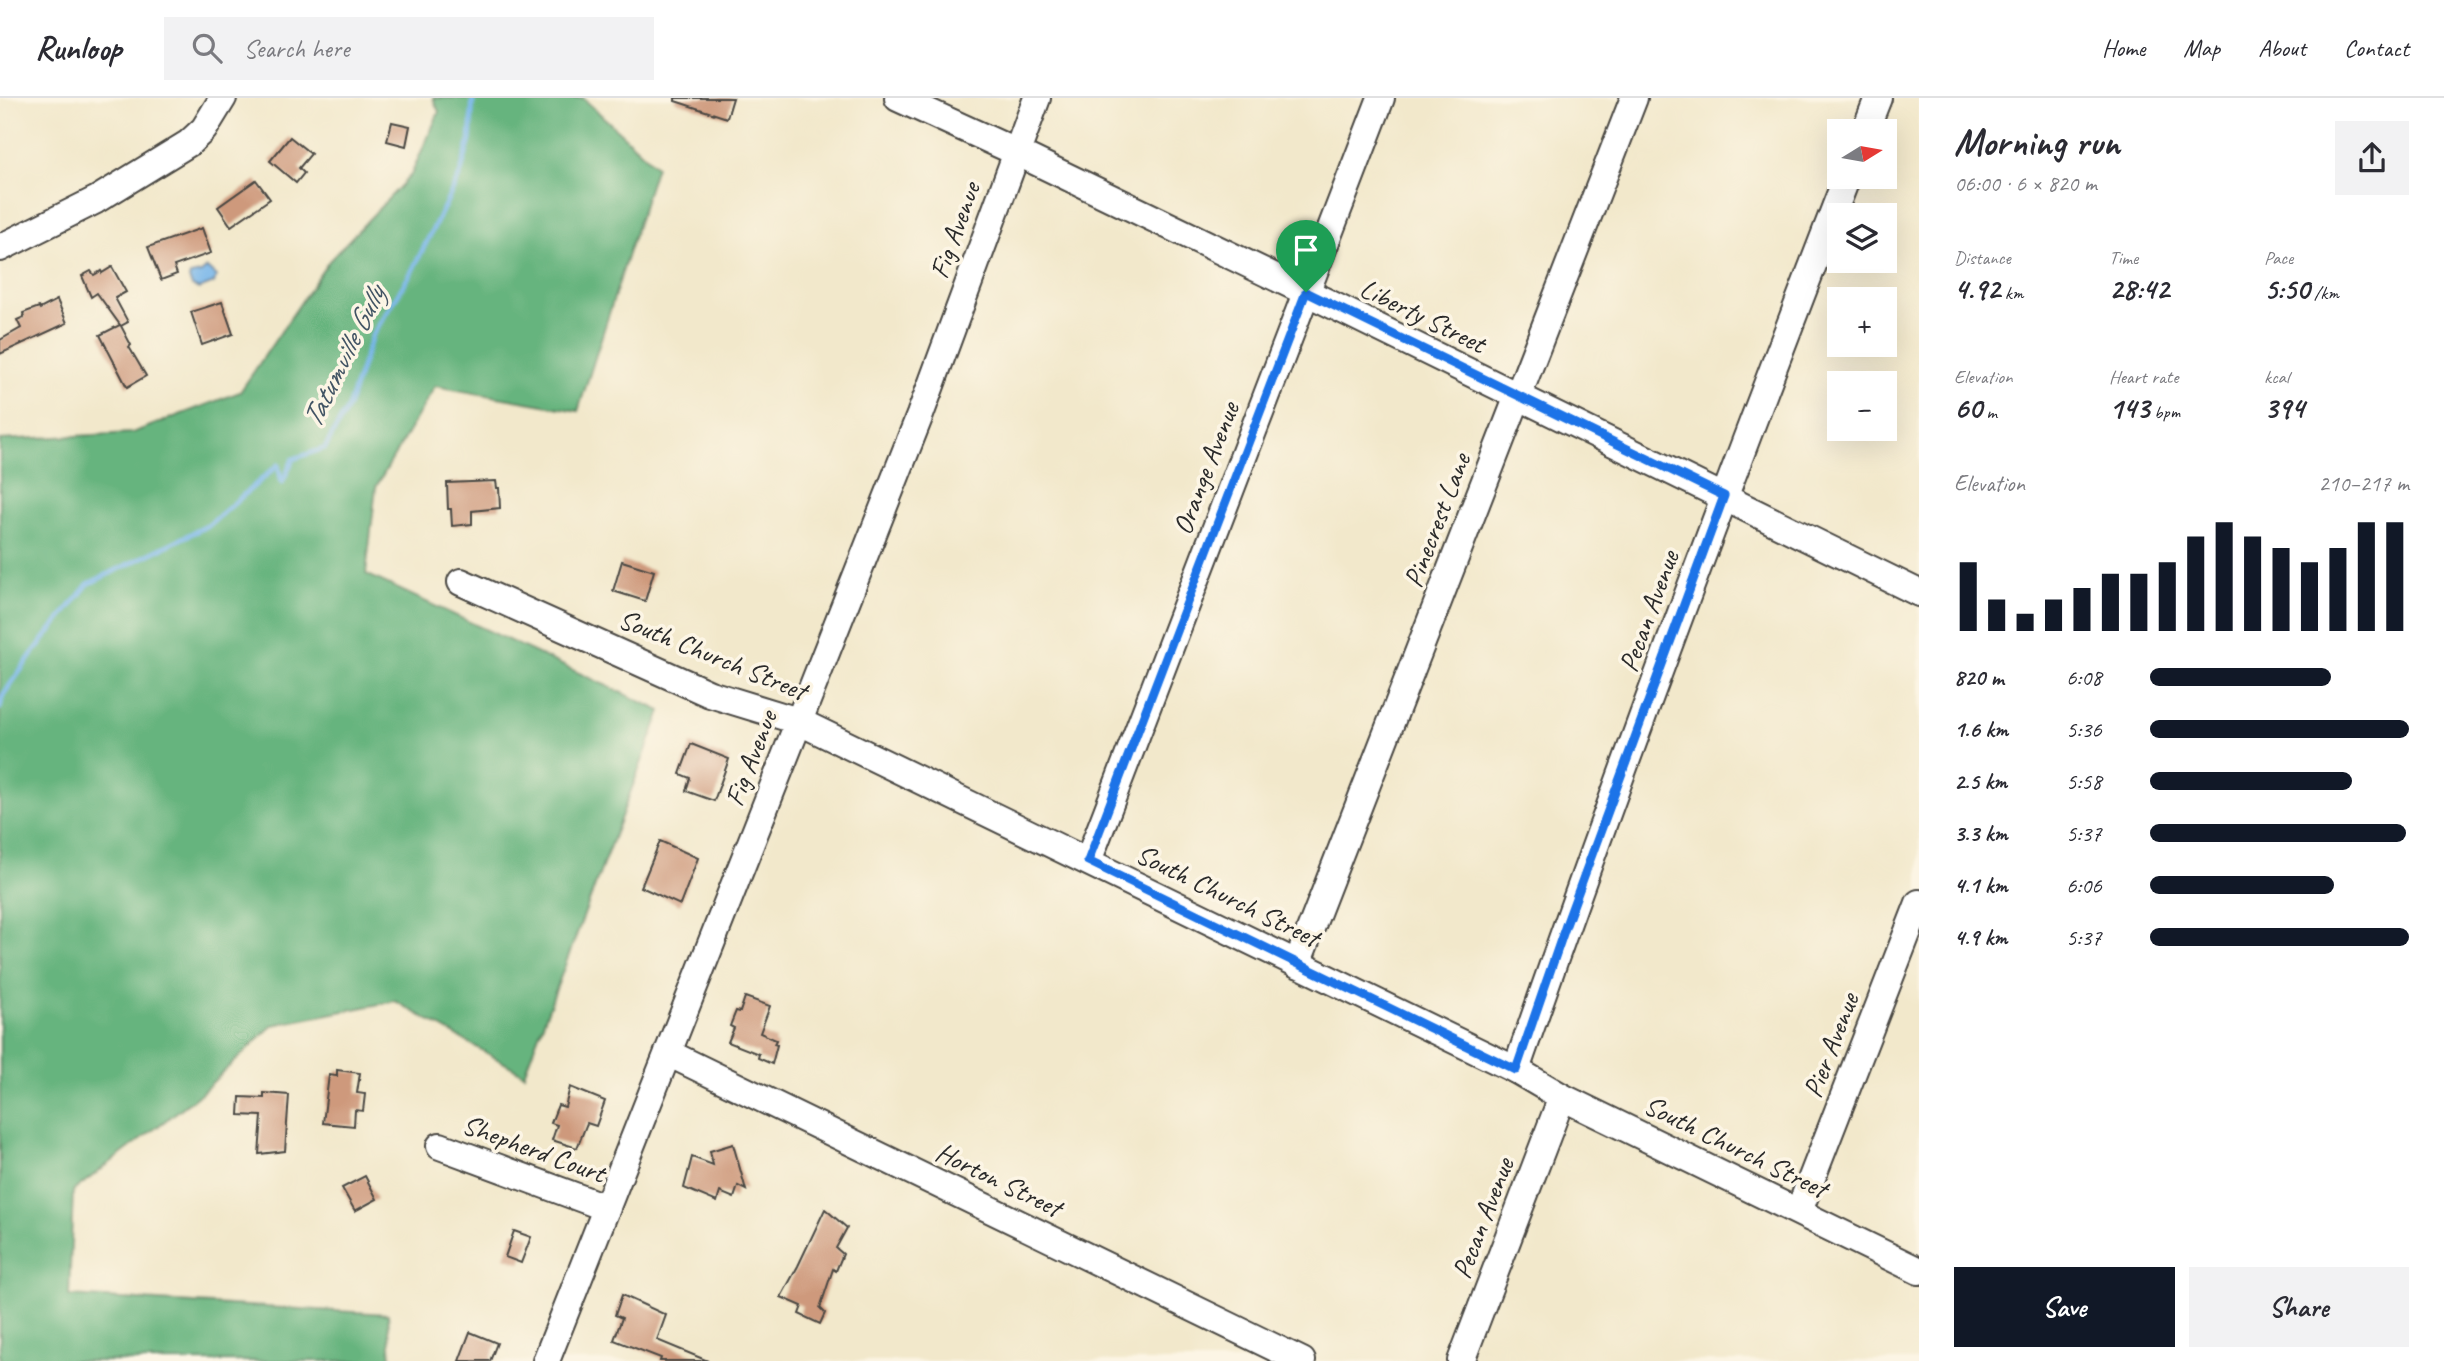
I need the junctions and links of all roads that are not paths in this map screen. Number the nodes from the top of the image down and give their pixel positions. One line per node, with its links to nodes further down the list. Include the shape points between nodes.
1 (223, 98): 10 (street, via 204,129 189,143 96,200)
2 (898, 98): 8 (street, Liberty Street)
3 (1037, 98): 8 (street, Fig Avenue)
4 (1381, 98): 11 (street, Orange Avenue)
5 (1634, 98): 12 (street, Pinecrest Lane)
6 (1878, 98): 7 (street)
7 (1870, 119)
8 (1016, 152): 11 (street, Liberty Street); 16 (street, Fig Avenue, via 920,415)
9 (1842, 189): 13 (street, Pecan Avenue)
10 (0, 248)
11 (1306, 292): 12 (street, Liberty Street); 17 (street, Orange Avenue)
12 (1518, 396): 13 (street, Liberty Street); 19 (street, Pinecrest Lane)
13 (1724, 496): 15 (street, Liberty Street); 21 (street, Pecan Avenue)
14 (461, 582): 16 (street, South Church Street, via 710,694)
15 (1919, 593)
16 (798, 721): 17 (street, South Church Street); 20 (street, Fig Avenue)
17 (1088, 861): 19 (street, South Church Street)
18 (1919, 903): 25 (street, Pier Avenue)
19 (1297, 964): 21 (street, South Church Street)
20 (668, 1053): 24 (street, Fig Avenue); 28 (street, Horton Street)
21 (1516, 1070): 22 (street, South Church Street)
22 (1562, 1097): 25 (street, South Church Street); 29 (street, Pecan Avenue)
23 (440, 1146): 24 (street, Shepherd Court)
24 (607, 1208): 27 (street, Fig Avenue)
25 (1799, 1211): 26 (street, South Church Street)
26 (1919, 1270)
27 (556, 1358)
28 (1302, 1361)
29 (1461, 1361)

